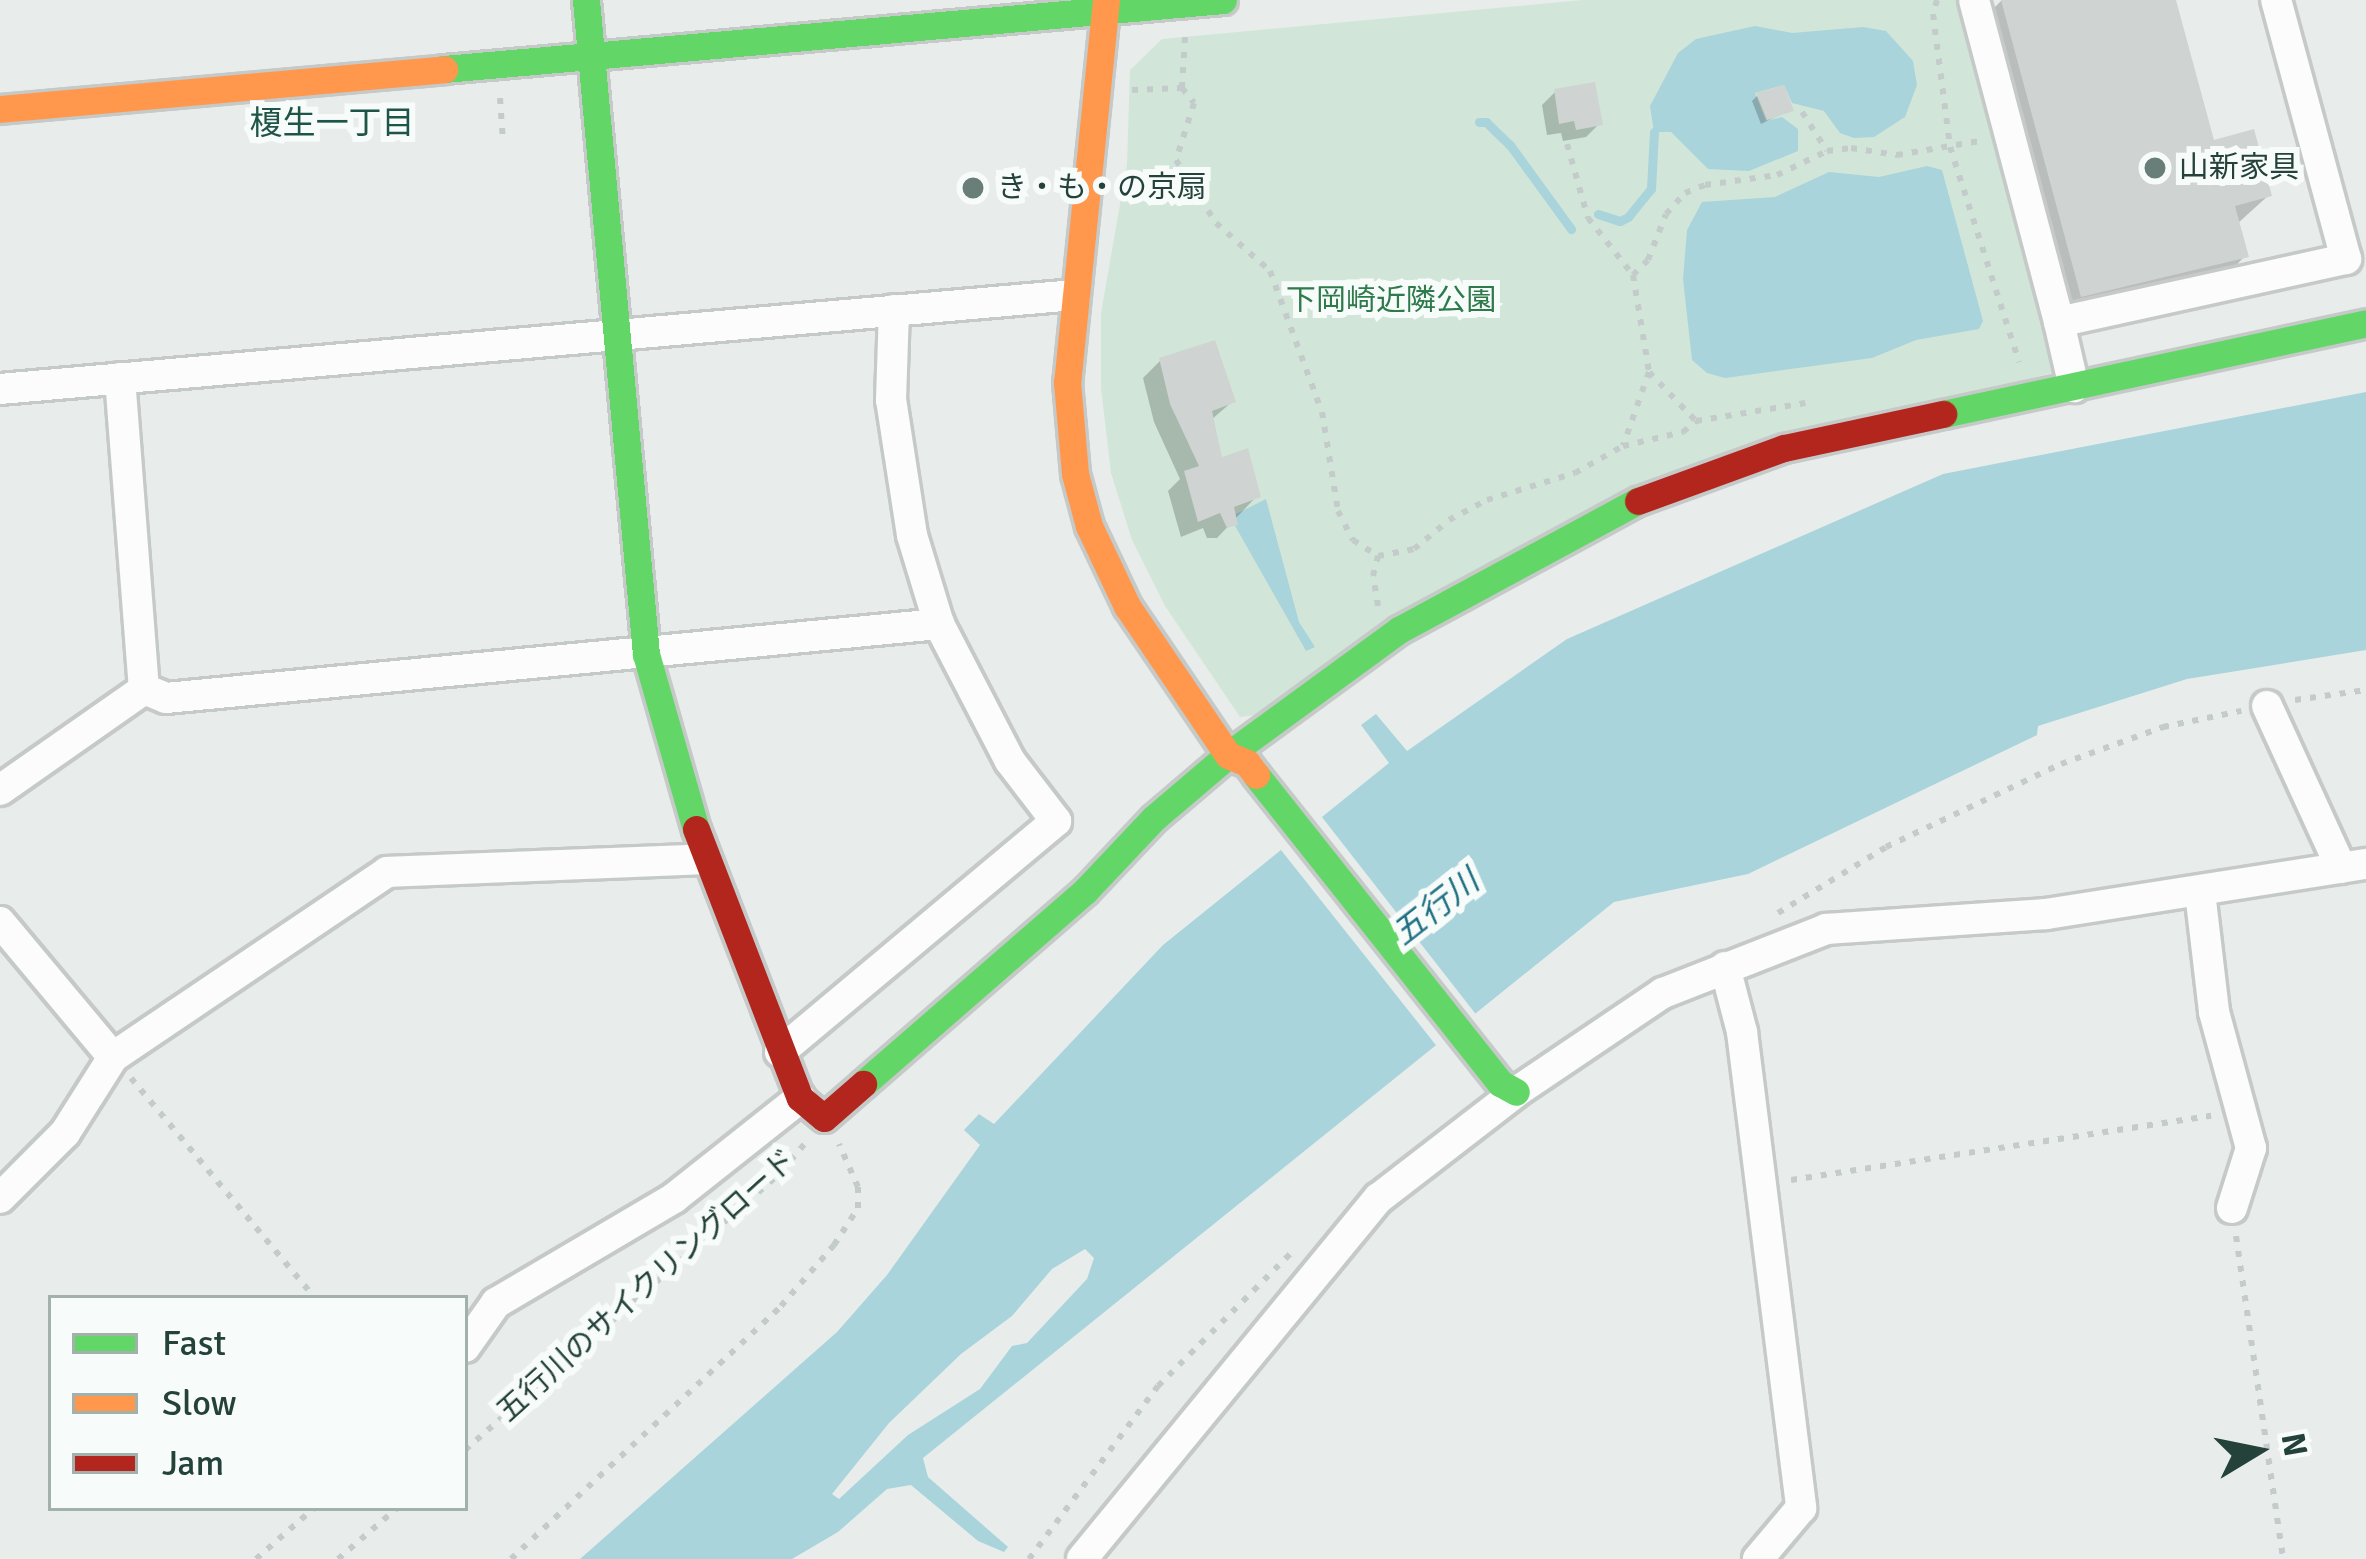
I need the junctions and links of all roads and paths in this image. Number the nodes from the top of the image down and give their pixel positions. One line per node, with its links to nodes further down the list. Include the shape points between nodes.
1 (586, 0): 8 (street)
2 (1223, 0): 6 (street)
3 (1937, 0): 17 (path)
4 (1974, 0): 22 (street)
5 (2276, 0): 22 (street, via 2346,259)
6 (1105, 6): 8 (street); 20 (street)
7 (1186, 29): 10 (path)
8 (592, 54): 12 (street); 24 (street)
9 (499, 88): 14 (path)
10 (1182, 88): 11 (path); 30 (path, via 1194,104 1178,146 1183,178 1216,224 1270,271 1322,412 1338,511 1353,540 1378,556 1414,550 1487,500 1575,473)
11 (1123, 89)
12 (0, 109)
13 (1802, 112): 18 (path)
14 (503, 137)
15 (1989, 140): 17 (path)
16 (1567, 144): 19 (path, via 1588,218)
17 (1949, 147): 18 (path); 25 (path)
18 (1827, 152): 19 (path, via 1777,176 1685,193)
19 (1633, 275): 26 (path)
20 (1076, 295): 21 (street); 36 (street, via 1067,382 1089,526 1127,606)
21 (894, 310): 24 (street); 31 (street, via 891,400 912,535)
22 (2059, 322): 28 (street)
23 (2366, 323): 28 (street)
24 (618, 332): 27 (street); 32 (street)
25 (2019, 362)
26 (1649, 372): 30 (path); 30 (path, via 1696,421 1683,432)
27 (119, 378): 29 (street); 33 (street)
28 (2074, 387): 36 (street, via 1784,448 1612,511 1399,630)
29 (0, 389)
30 (1623, 446)
31 (939, 624): 32 (street); 44 (street, via 1010,761 1056,821)
32 (646, 655): 33 (street, via 166,698); 38 (street)
33 (144, 689): 37 (street)
34 (2366, 690): 35 (path)
35 (2267, 706): 39 (street); 41 (path, via 2162,727 2061,764 1886,848)
36 (1237, 759): 46 (street); 49 (street, via 1154,818 1084,891)
37 (0, 790)
38 (705, 860): 44 (street); 45 (street, via 388,872)
39 (2354, 866): 40 (street)
40 (2200, 892): 43 (street, via 2046,914 1826,929); 48 (street, via 2214,1012)
41 (1768, 919)
42 (0, 922): 45 (street)
43 (1725, 967): 46 (street, via 1663,993); 50 (street, via 1742,1032)
44 (780, 1052): 47 (street)
45 (113, 1058): 51 (street, via 64,1133); 54 (path)
46 (1508, 1088): 63 (street, via 1379,1198)
47 (800, 1098): 49 (street); 55 (street, via 674,1198 496,1304)
48 (2244, 1111): 50 (path); 52 (street, via 2251,1148)
49 (824, 1118): 56 (path, 五行川のサイクリングロード, via 781,1172); 61 (path, via 858,1187 858,1208 834,1245 781,1306)
50 (1761, 1185): 64 (street, via 1801,1508)
51 (0, 1198)
52 (2232, 1208): 65 (path)
53 (1301, 1243): 62 (path, via 1159,1386)
54 (311, 1295)
55 (468, 1343)
56 (468, 1447)
57 (311, 1511): 59 (path)
58 (394, 1511): 60 (path)
59 (256, 1559)
60 (338, 1559)
61 (511, 1559)
62 (1030, 1559)
63 (1082, 1559)
64 (1758, 1559)
65 (2282, 1559)

